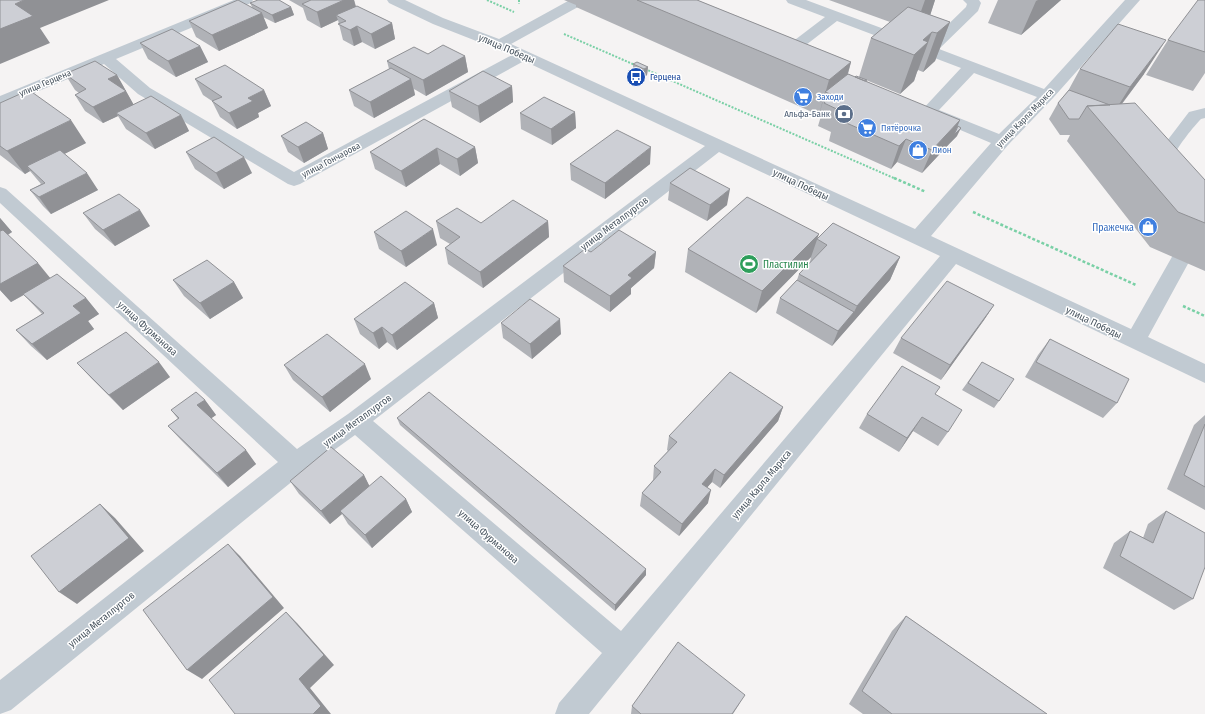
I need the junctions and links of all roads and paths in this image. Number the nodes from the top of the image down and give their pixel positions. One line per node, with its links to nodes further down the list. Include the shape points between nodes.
1 (246, 0): 15 (street, улица Герцена)
2 (394, 0): 12 (street, улица Победы, via 438,21)
3 (487, 0): 11 (path)
4 (519, 0): 8 (path)
5 (793, 0): 10 (street)
6 (970, 0): 13 (street, via 974,4 973,8)
7 (1133, 0): 18 (street, улица Карла Маркса)
8 (519, 4)
9 (573, 4): 11 (street)
10 (834, 16): 13 (street); 16 (street, via 780,50)
11 (540, 23): 12 (street); 24 (path)
12 (500, 44): 14 (street, улица Победы)
13 (929, 51): 17 (street)
14 (524, 55): 15 (street, улица Гончарова, via 294,180 144,91); 22 (street, улица Победы)
15 (105, 58): 19 (street, улица Герцена)
16 (802, 58)
17 (971, 66): 18 (street); 21 (street, via 922,108)
18 (1047, 95): 21 (street, улица Карла Маркса)
19 (0, 102)
20 (1205, 114): 25 (street, via 1195,115 1166,154 1165,160 1175,181)
21 (1002, 141): 24 (street, улица Карла Маркса)
22 (717, 145): 26 (street, улица Победы); 33 (street, улица Металлургов)
23 (0, 193): 34 (street, улица Фурманова)
24 (950, 202): 26 (street, улица Карла Маркса); 29 (path)
25 (1205, 211)
26 (918, 238): 27 (street, улица Победы)
27 (953, 254): 31 (street, улица Победы); 35 (street, улица Карла Маркса)
28 (1180, 260): 29 (street)
29 (1160, 296): 30 (path); 31 (street)
30 (1205, 316)
31 (1135, 342): 32 (street, улица Победы)
32 (1205, 374)
33 (356, 421): 34 (street, улица Металлургов); 35 (street, улица Фурманова)
34 (296, 463): 36 (street, улица Металлургов)
35 (622, 651): 37 (street, улица Карла Маркса)
36 (0, 699)
37 (570, 714)

